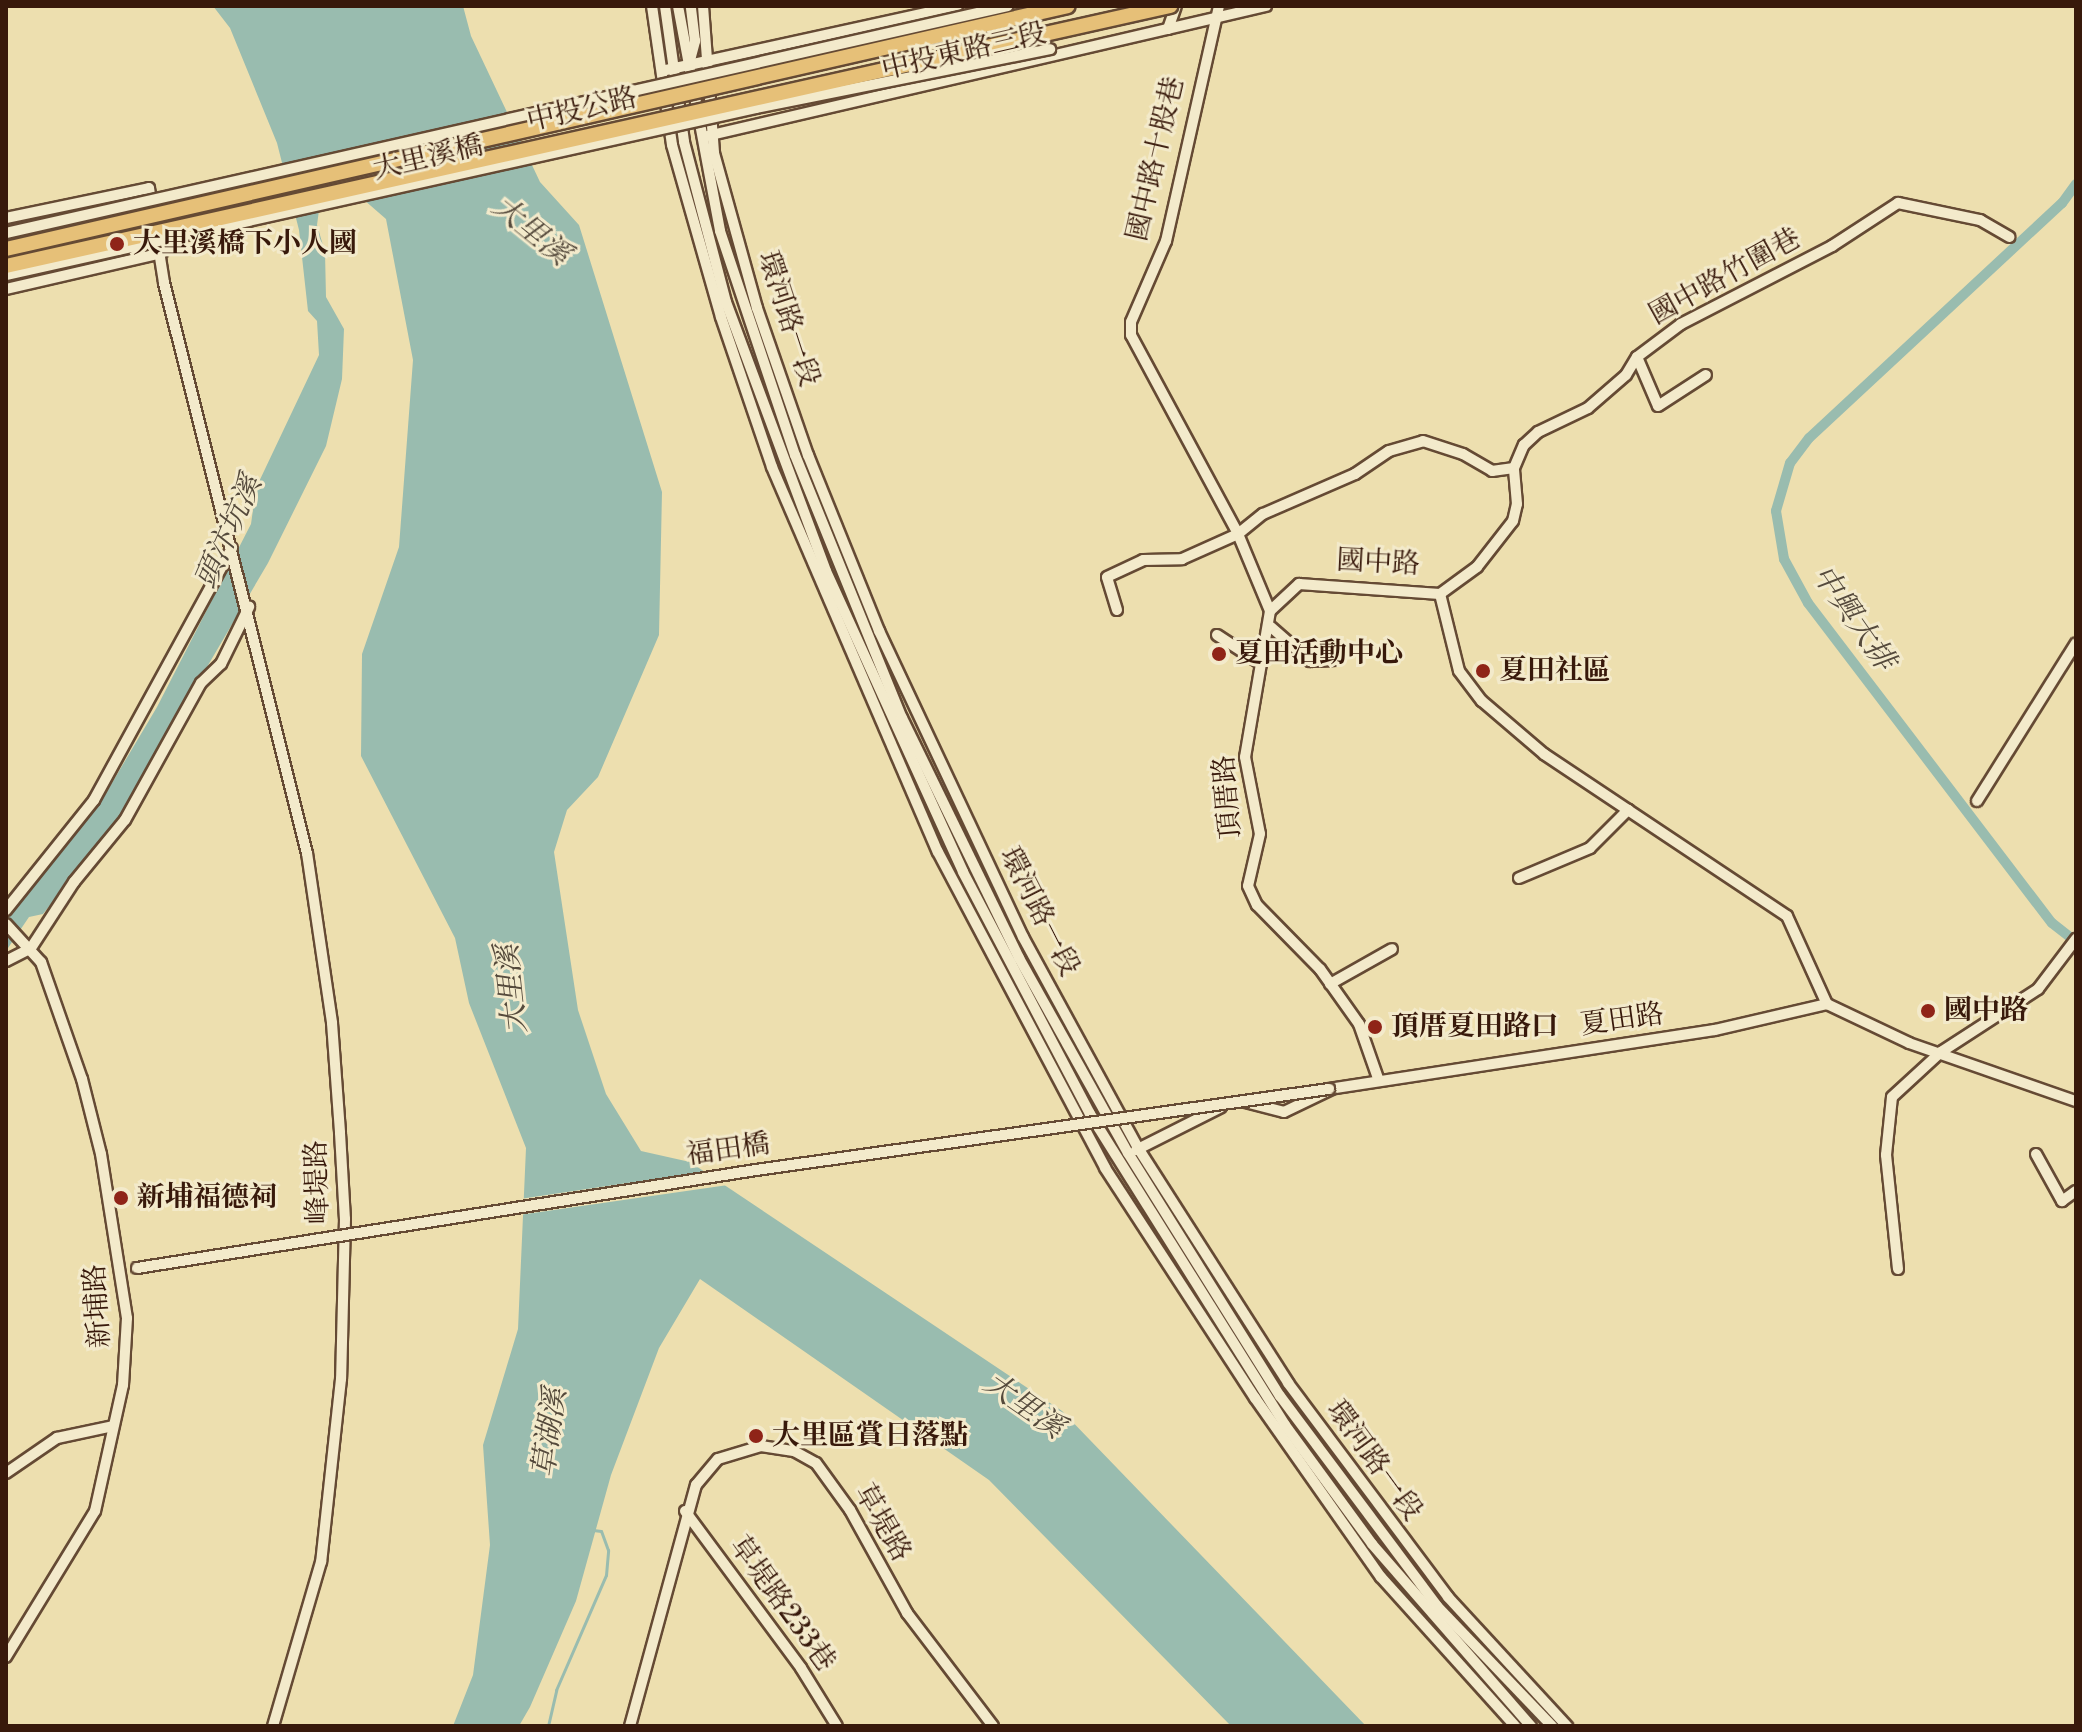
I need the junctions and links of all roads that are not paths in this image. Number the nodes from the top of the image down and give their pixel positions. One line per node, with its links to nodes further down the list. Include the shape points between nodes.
1 (652, 6): 18 (street)
2 (665, 6): 17 (street, 環河路一段)
3 (678, 6): 16 (street, 環河路一段)
4 (691, 6): 16 (street, 環河路一段, via 695,41)
5 (703, 6): 15 (street, 環河路一段)
6 (957, 6): 15 (street)
7 (1008, 6): 24 (street, 大里溪橋, bridge)
8 (1068, 6): 26 (main road, 中投公路, bridge)
9 (1170, 6): 28 (main road, 中投公路, bridge)
10 (1176, 6): 13 (street)
11 (1266, 6): 12 (street, 中投東路三段)
12 (1217, 11): 13 (street, 中投東路三段); 34 (street, 國中路十股巷, via 1166,241 1131,322 1135,345)
13 (1168, 29): 14 (street, 中投東路三段)
14 (1101, 44): 19 (street, 中投東路三段); 29 (street, 大里溪橋, bridge, via 1050,49 756,108)
15 (707, 62): 16 (street); 19 (street, 環河路一段)
16 (688, 66): 17 (street); 20 (street, 環河路一段)
17 (672, 68): 18 (street); 21 (street, 環河路一段)
18 (659, 71): 22 (street)
19 (713, 135): 20 (street, 中投東路三段); 60 (street, 環河路一段, via 757,308 808,455 879,631 1023,937)
20 (699, 138): 21 (street, 中投東路三段); 60 (street, 環河路一段, via 750,328 853,602 957,835)
21 (684, 142): 22 (street, 中投東路三段); 62 (street, 環河路一段, via 726,302 826,571 963,872)
22 (672, 145): 63 (street, via 767,452 843,638 938,852)
23 (6, 218): 27 (street, via 149,188)
24 (6, 233)
25 (2010, 237): 31 (street, 國中路竹圍巷, via 1980,220 1898,203 1832,246 1681,324)
26 (6, 249)
27 (162, 253): 30 (street); 35 (street, via 164,283)
28 (6, 266)
29 (6, 275)
30 (6, 289)
31 (1637, 357): 32 (street, via 1658,406); 33 (street, 國中路竹圍巷, via 1626,375 1588,408 1538,432 1524,445)
32 (1706, 375)
33 (1514, 468): 34 (street, via 1492,471 1463,454 1423,441 1389,451 1355,474 1263,514); 36 (street, via 1513,521 1477,567)
34 (1238, 534): 38 (street, via 1182,559 1143,560 1107,577); 39 (street)
35 (232, 548): 37 (street); 48 (street, via 94,800)
36 (1440, 594): 39 (street, 國中路, via 1299,584); 46 (street, 國中路, via 1459,671 1482,701 1544,754)
37 (249, 607): 51 (street, via 221,664 201,683 125,820); 71 (street, 峰堤路, via 304,839 319,931 332,1023 345,1219 330,1514)
38 (1117, 610)
39 (1270, 611): 40 (street, 頂厝路)
40 (1271, 627): 43 (street, via 1310,661); 44 (street, 頂厝路)
41 (1217, 635): 44 (street)
42 (2076, 643): 45 (street)
43 (1336, 660)
44 (1260, 663): 54 (street, 頂厝路, via 1245,757 1260,834 1248,886 1257,905)
45 (1977, 801)
46 (1628, 810): 47 (street, via 1590,848); 55 (street, 國中路, via 1787,916)
47 (1519, 878)
48 (6, 910)
49 (6, 924): 51 (street, 新埔路)
50 (2076, 939): 56 (street, via 2038,989)
51 (27, 945): 53 (street); 66 (street, 新埔路, via 41,962 82,1079)
52 (1392, 949): 54 (street)
53 (6, 961)
54 (1330, 984): 57 (street, 頂厝路, via 1359,1024)
55 (1827, 1004): 56 (street); 57 (street, 夏田路, via 1715,1030)
56 (1941, 1052): 59 (street); 65 (street, via 1892,1097 1886,1155)
57 (1379, 1081): 58 (street, 夏田路)
58 (1330, 1089): 60 (street, via 1284,1112 1246,1102 1219,1107); 66 (street, 福田橋, bridge, via 724,1174)
59 (2076, 1101)
60 (1133, 1151): 62 (street); 77 (street, 環河路一段, via 1280,1396 1371,1524 1437,1606); 78 (street, 環河路一段, via 1378,1509 1448,1597)
61 (2036, 1154): 64 (street, via 2062,1201)
62 (1117, 1161): 63 (street); 76 (street, 環河路一段, via 1203,1301 1341,1503 1462,1652)
63 (1105, 1168): 75 (street, via 1356,1544)
64 (2076, 1191)
65 (1898, 1269)
66 (123, 1271): 67 (street, 新埔路, via 126,1355)
67 (113, 1426): 68 (street, via 57,1438); 70 (street, 新埔路, via 87,1529)
68 (6, 1473)
69 (685, 1511): 72 (street, 草堤路); 73 (street, 草堤路233巷, via 801,1668); 74 (street, 草堤路, via 704,1473 731,1453 776,1447 816,1463 850,1510 907,1613)
70 (6, 1657)
71 (273, 1726)
72 (630, 1726)
73 (837, 1726)
74 (993, 1726)
75 (1515, 1726)
76 (1531, 1726)
77 (1552, 1726)
78 (1567, 1726)

